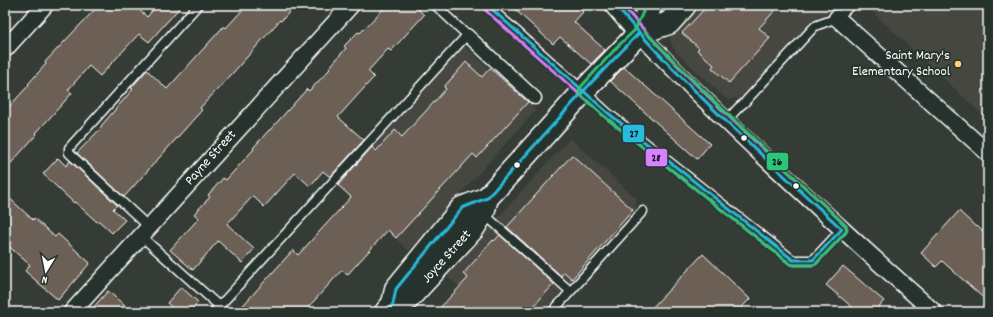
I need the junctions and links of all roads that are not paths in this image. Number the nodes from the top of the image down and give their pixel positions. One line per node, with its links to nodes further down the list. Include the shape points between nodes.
1 (45, 5): 13 (street)
2 (198, 5): 21 (lane, via 69,148 69,153)
3 (351, 5): 21 (street, Payne Street)
4 (434, 5): 12 (lane)
5 (486, 5): 14 (lane)
6 (615, 5): 11 (street)
7 (651, 5): 11 (main road, Joyce Street)
8 (685, 5): 11 (main road, Joyce Street, via 669,23)
9 (851, 5): 10 (lane)
10 (837, 18): 16 (lane, via 815,26); 17 (street)
11 (639, 33): 14 (main road, Joyce Street); 16 (street)
12 (467, 35): 15 (street); 24 (lane)
13 (5, 49)
14 (584, 91): 18 (main road, Joyce Street); 20 (lane, via 608,113 793,260 813,260)
15 (535, 98)
16 (726, 121): 20 (street)
17 (988, 153)
18 (485, 206): 22 (lane); 23 (main road, Joyce Street, via 462,208 396,289)
19 (643, 211): 22 (lane)
20 (842, 229): 27 (street)
21 (145, 231): 24 (lane); 25 (street, Payne Street)
22 (570, 291): 26 (lane)
23 (389, 308)
24 (217, 309)
25 (72, 312)
26 (552, 312)
27 (934, 312)

